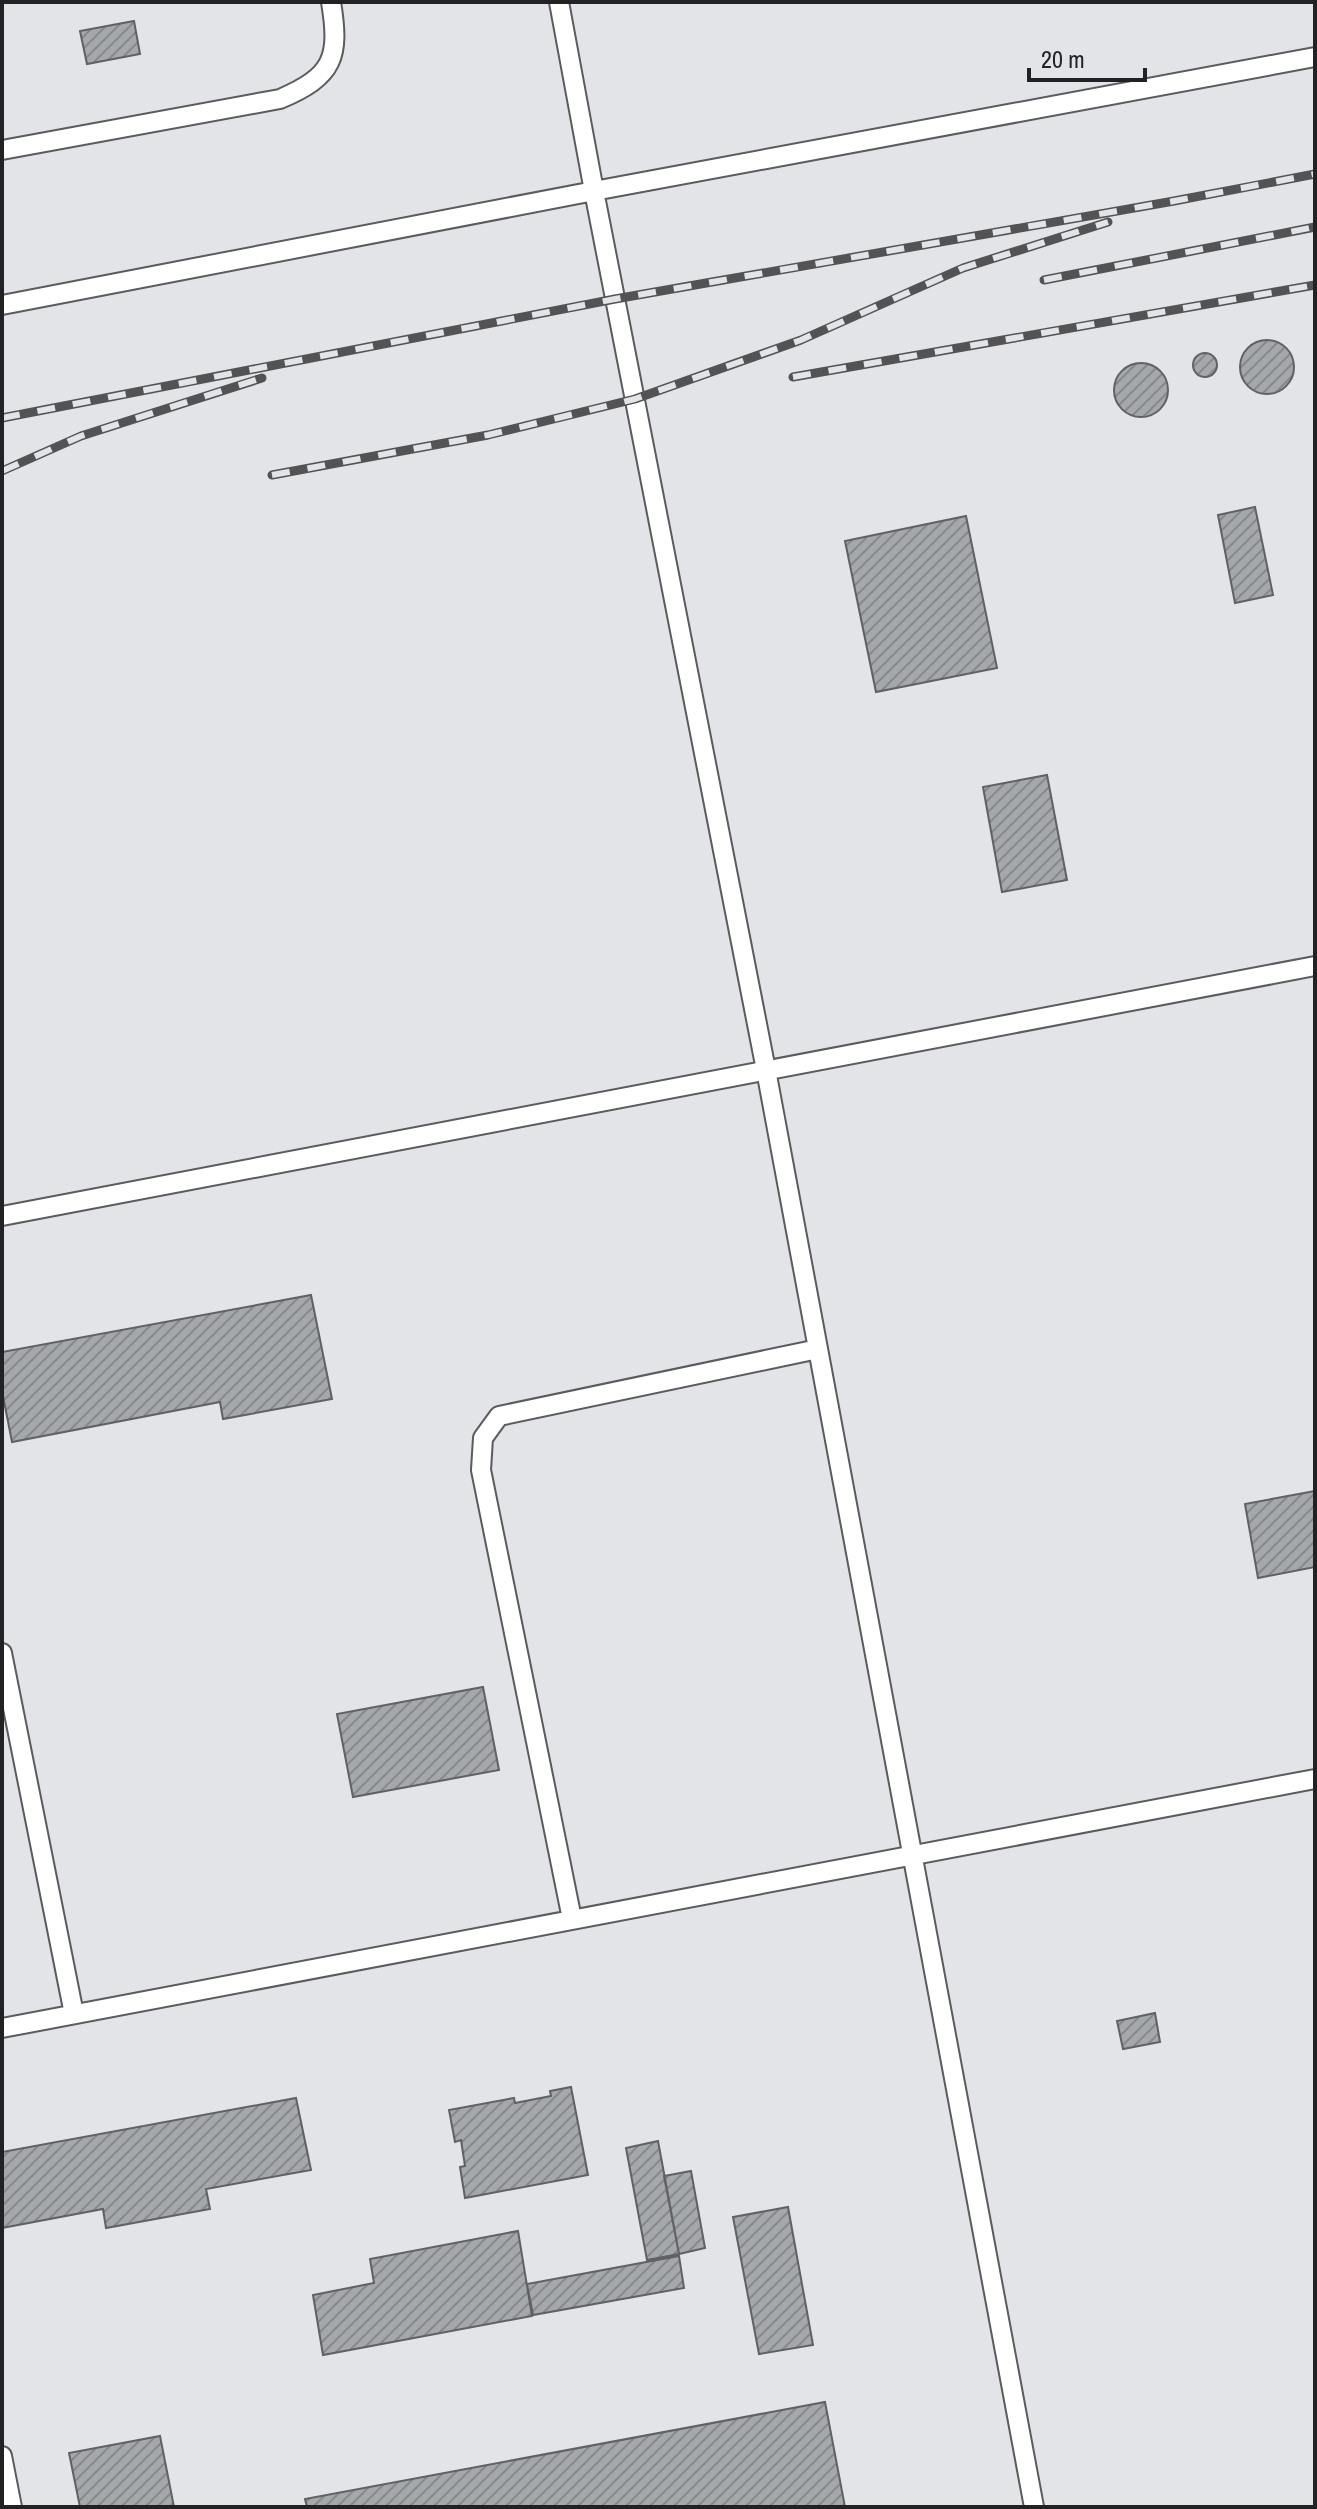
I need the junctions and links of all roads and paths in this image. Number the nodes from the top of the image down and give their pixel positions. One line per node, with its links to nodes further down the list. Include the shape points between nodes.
1 (331, 2): 4 (lane, via 333,56 322,75 304,89 280,99)
2 (559, 2): 5 (lane)
3 (1315, 57): 5 (lane)
4 (2, 150)
5 (594, 191): 6 (lane); 8 (lane)
6 (2, 305)
7 (1315, 966): 8 (lane)
8 (766, 1070): 9 (lane); 10 (lane)
9 (2, 1216)
10 (818, 1349): 13 (lane); 14 (lane, via 499,1416 483,1438 481,1470)
11 (2, 1653): 15 (lane)
12 (1315, 1779): 13 (lane)
13 (913, 1855): 14 (lane); 19 (lane)
14 (572, 1919): 15 (lane)
15 (74, 2014): 16 (lane)
16 (2, 2028)
17 (2, 2456): 18 (lane)
18 (12, 2507)
19 (1034, 2507)

